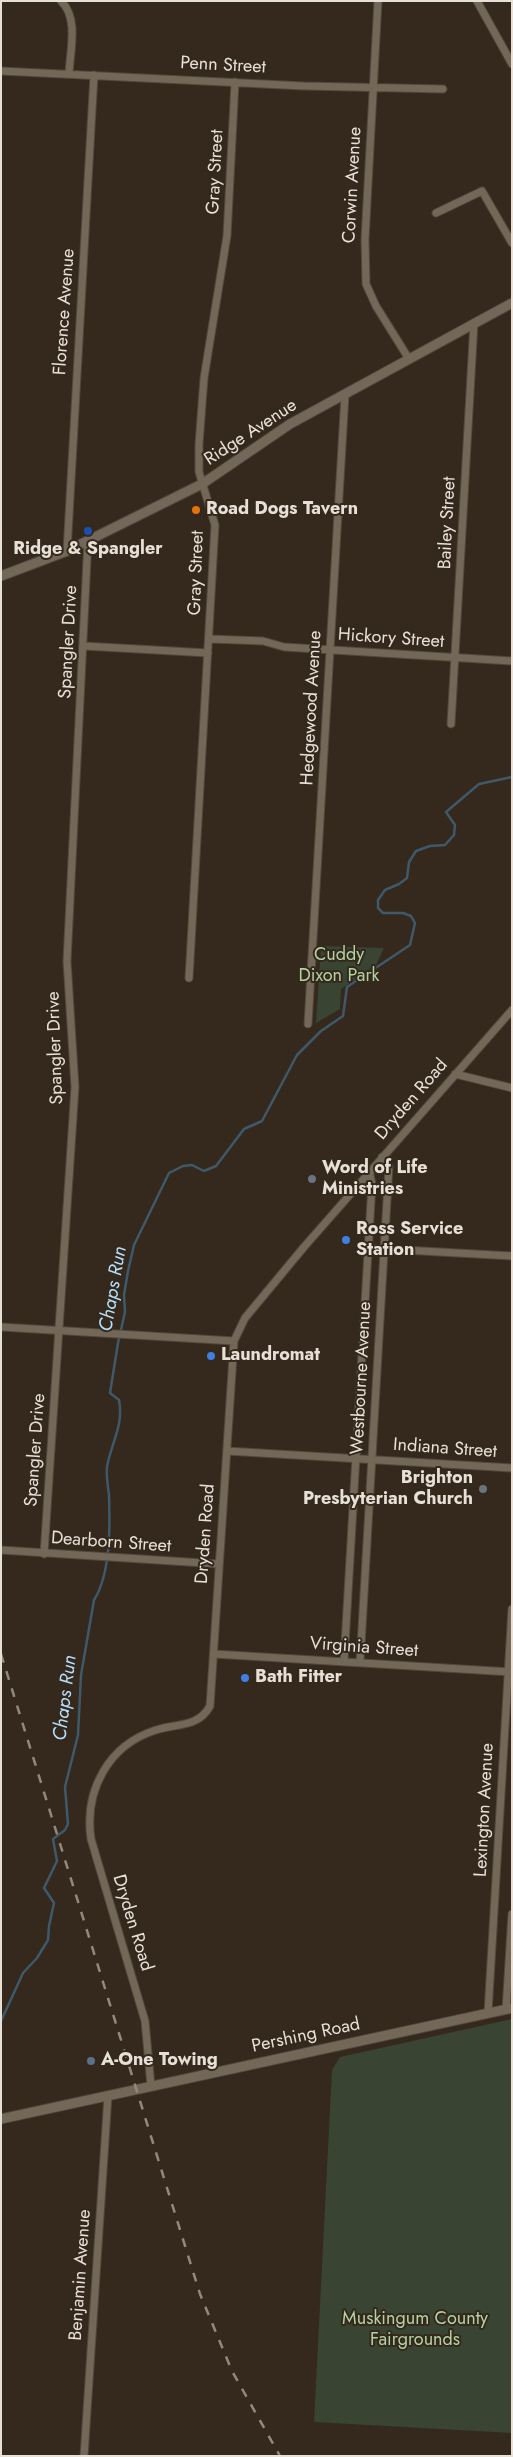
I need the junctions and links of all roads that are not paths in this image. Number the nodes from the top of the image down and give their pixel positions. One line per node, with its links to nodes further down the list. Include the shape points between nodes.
1 (61, 1): 6 (street, via 72,22)
2 (378, 1): 9 (street, Corwin Avenue)
3 (477, 1): 4 (street)
4 (512, 64)
5 (1, 71): 6 (street, Penn Street)
6 (69, 74): 7 (street, Penn Street)
7 (94, 75): 8 (street, Penn Street); 19 (street, Florence Avenue)
8 (235, 82): 9 (street, Penn Street); 17 (street, Gray Street, via 227,236 204,378 199,444)
9 (373, 88): 10 (street, Penn Street); 15 (street, Corwin Avenue, via 366,284)
10 (443, 88)
11 (436, 213): 12 (street, via 482,191)
12 (512, 243)
13 (512, 303): 14 (street, Ridge Avenue)
14 (474, 323): 15 (street, Ridge Avenue); 25 (street, Bailey Street)
15 (409, 359): 16 (street, Ridge Avenue)
16 (345, 395): 17 (street, Ridge Avenue, via 275,434); 23 (street, Hedgewood Avenue)
17 (202, 484): 18 (street, Ridge Avenue); 21 (street, Gray Street, via 215,525)
18 (88, 540): 19 (street, Ridge Avenue); 22 (street, Spangler Drive)
19 (67, 551): 20 (street, Ridge Avenue)
20 (1, 576)
21 (210, 638): 23 (street, Hickory Street); 24 (street, Gray Street)
22 (84, 646): 24 (street); 39 (street, Spangler Drive, via 67,961 75,1087)
23 (330, 650): 25 (street, Hickory Street); 30 (street, Hedgewood Avenue)
24 (208, 653): 28 (street, Gray Street)
25 (455, 658): 26 (street, Hickory Street); 27 (street, Bailey Street)
26 (512, 661)
27 (451, 724)
28 (189, 978)
29 (512, 1010): 31 (street, Dryden Road)
30 (308, 1024)
31 (455, 1074): 32 (street); 33 (street, Dryden Road)
32 (512, 1088)
33 (382, 1157): 34 (street, Dryden Road); 36 (street, Westbourne Avenue, via 389,1166)
34 (369, 1171): 35 (street, Westbourne Avenue, via 372,1184); 40 (street, Dryden Road, via 245,1318)
35 (368, 1248): 36 (street); 42 (street, Westbourne Avenue)
36 (385, 1249): 37 (street); 43 (street, Westbourne Avenue)
37 (512, 1256)
38 (1, 1327): 39 (street)
39 (58, 1331): 40 (street); 46 (street, Spangler Drive)
40 (234, 1341): 41 (street, Dryden Road)
41 (227, 1451): 42 (street, Indiana Street); 47 (street, Dryden Road)
42 (356, 1459): 43 (street, Indiana Street); 50 (street, Westbourne Avenue)
43 (373, 1460): 44 (street, Indiana Street); 51 (street, Westbourne Avenue)
44 (512, 1468)
45 (1, 1550): 46 (street, Dearborn Street)
46 (44, 1554): 47 (street, Dearborn Street)
47 (219, 1564): 49 (street, Dryden Road)
48 (512, 1609): 52 (street, Lexington Avenue)
49 (214, 1654): 50 (street, Virginia Street); 56 (street, Dryden Road, via 212,1694 206,1714 194,1723 159,1729 124,1745 101,1776 90,1809 91,1839 145,2022)
50 (344, 1661): 51 (street, Virginia Street)
51 (360, 1662): 52 (street, Virginia Street)
52 (510, 1672): 55 (street, Lexington Avenue)
53 (512, 1914): 54 (street)
54 (509, 2009): 55 (street, Pershing Road)
55 (488, 2014): 56 (street, Pershing Road)
56 (151, 2086): 57 (street, Pershing Road)
57 (108, 2096): 58 (street, Pershing Road); 59 (street, Benjamin Avenue)
58 (1, 2119)
59 (84, 2456)

